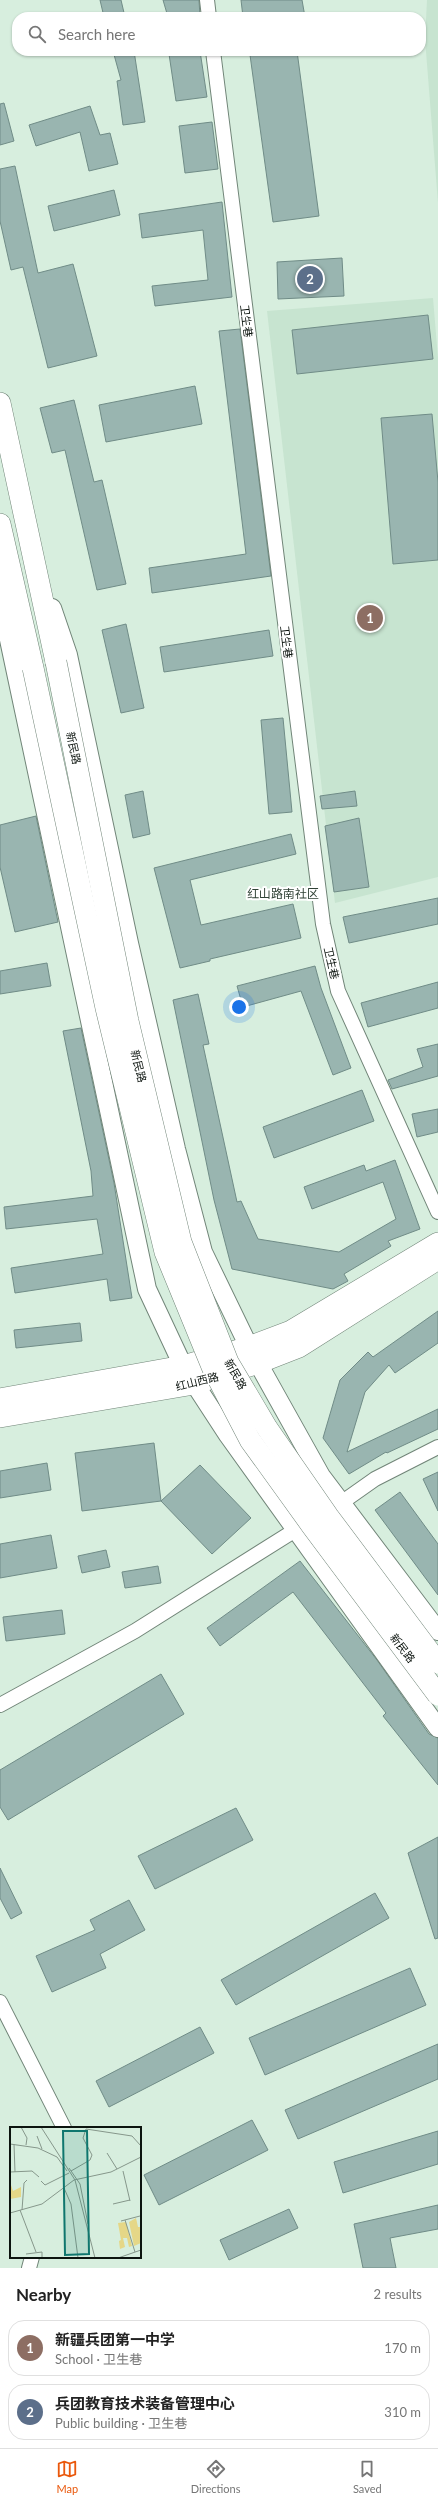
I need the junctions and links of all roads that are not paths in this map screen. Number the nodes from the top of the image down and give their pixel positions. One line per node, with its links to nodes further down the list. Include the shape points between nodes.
1 (207, 0): 2 (street)
2 (208, 12)
3 (214, 56): 8 (street, 卫生巷, via 323,924 338,991)
4 (0, 403): 7 (main road, 新民路)
5 (0, 524): 6 (main road, 新民路)
6 (9, 556): 12 (street, via 1,602 147,1289); 21 (main road, 新民路, bridge, via 106,1008 165,1252 213,1369 250,1440)
7 (34, 557): 11 (street, via 68,655 129,943 176,1149 203,1252); 20 (main road, 新民路, bridge, via 128,1021 181,1242 228,1362 267,1428)
8 (438, 1212)
9 (438, 1243): 11 (main road, 红山西路)
10 (438, 1259): 11 (main road, 红山西路, via 298,1347)
11 (254, 1355): 12 (main road, 红山西路); 13 (main road, 红山西路); 17 (street, via 321,1476)
12 (182, 1366): 13 (street); 14 (main road, 红山西路)
13 (194, 1384): 15 (main road, 红山西路); 18 (street)
14 (0, 1399)
15 (0, 1417)
16 (438, 1447): 17 (street, via 375,1479)
17 (341, 1503): 19 (street)
18 (297, 1529): 22 (street, via 135,1631); 23 (street)
19 (438, 1631)
20 (438, 1663)
21 (438, 1695)
22 (0, 1705)
23 (438, 1728)
24 (0, 2002): 25 (street)
25 (63, 2127)
26 (32, 2258): 27 (street)
27 (28, 2268)

